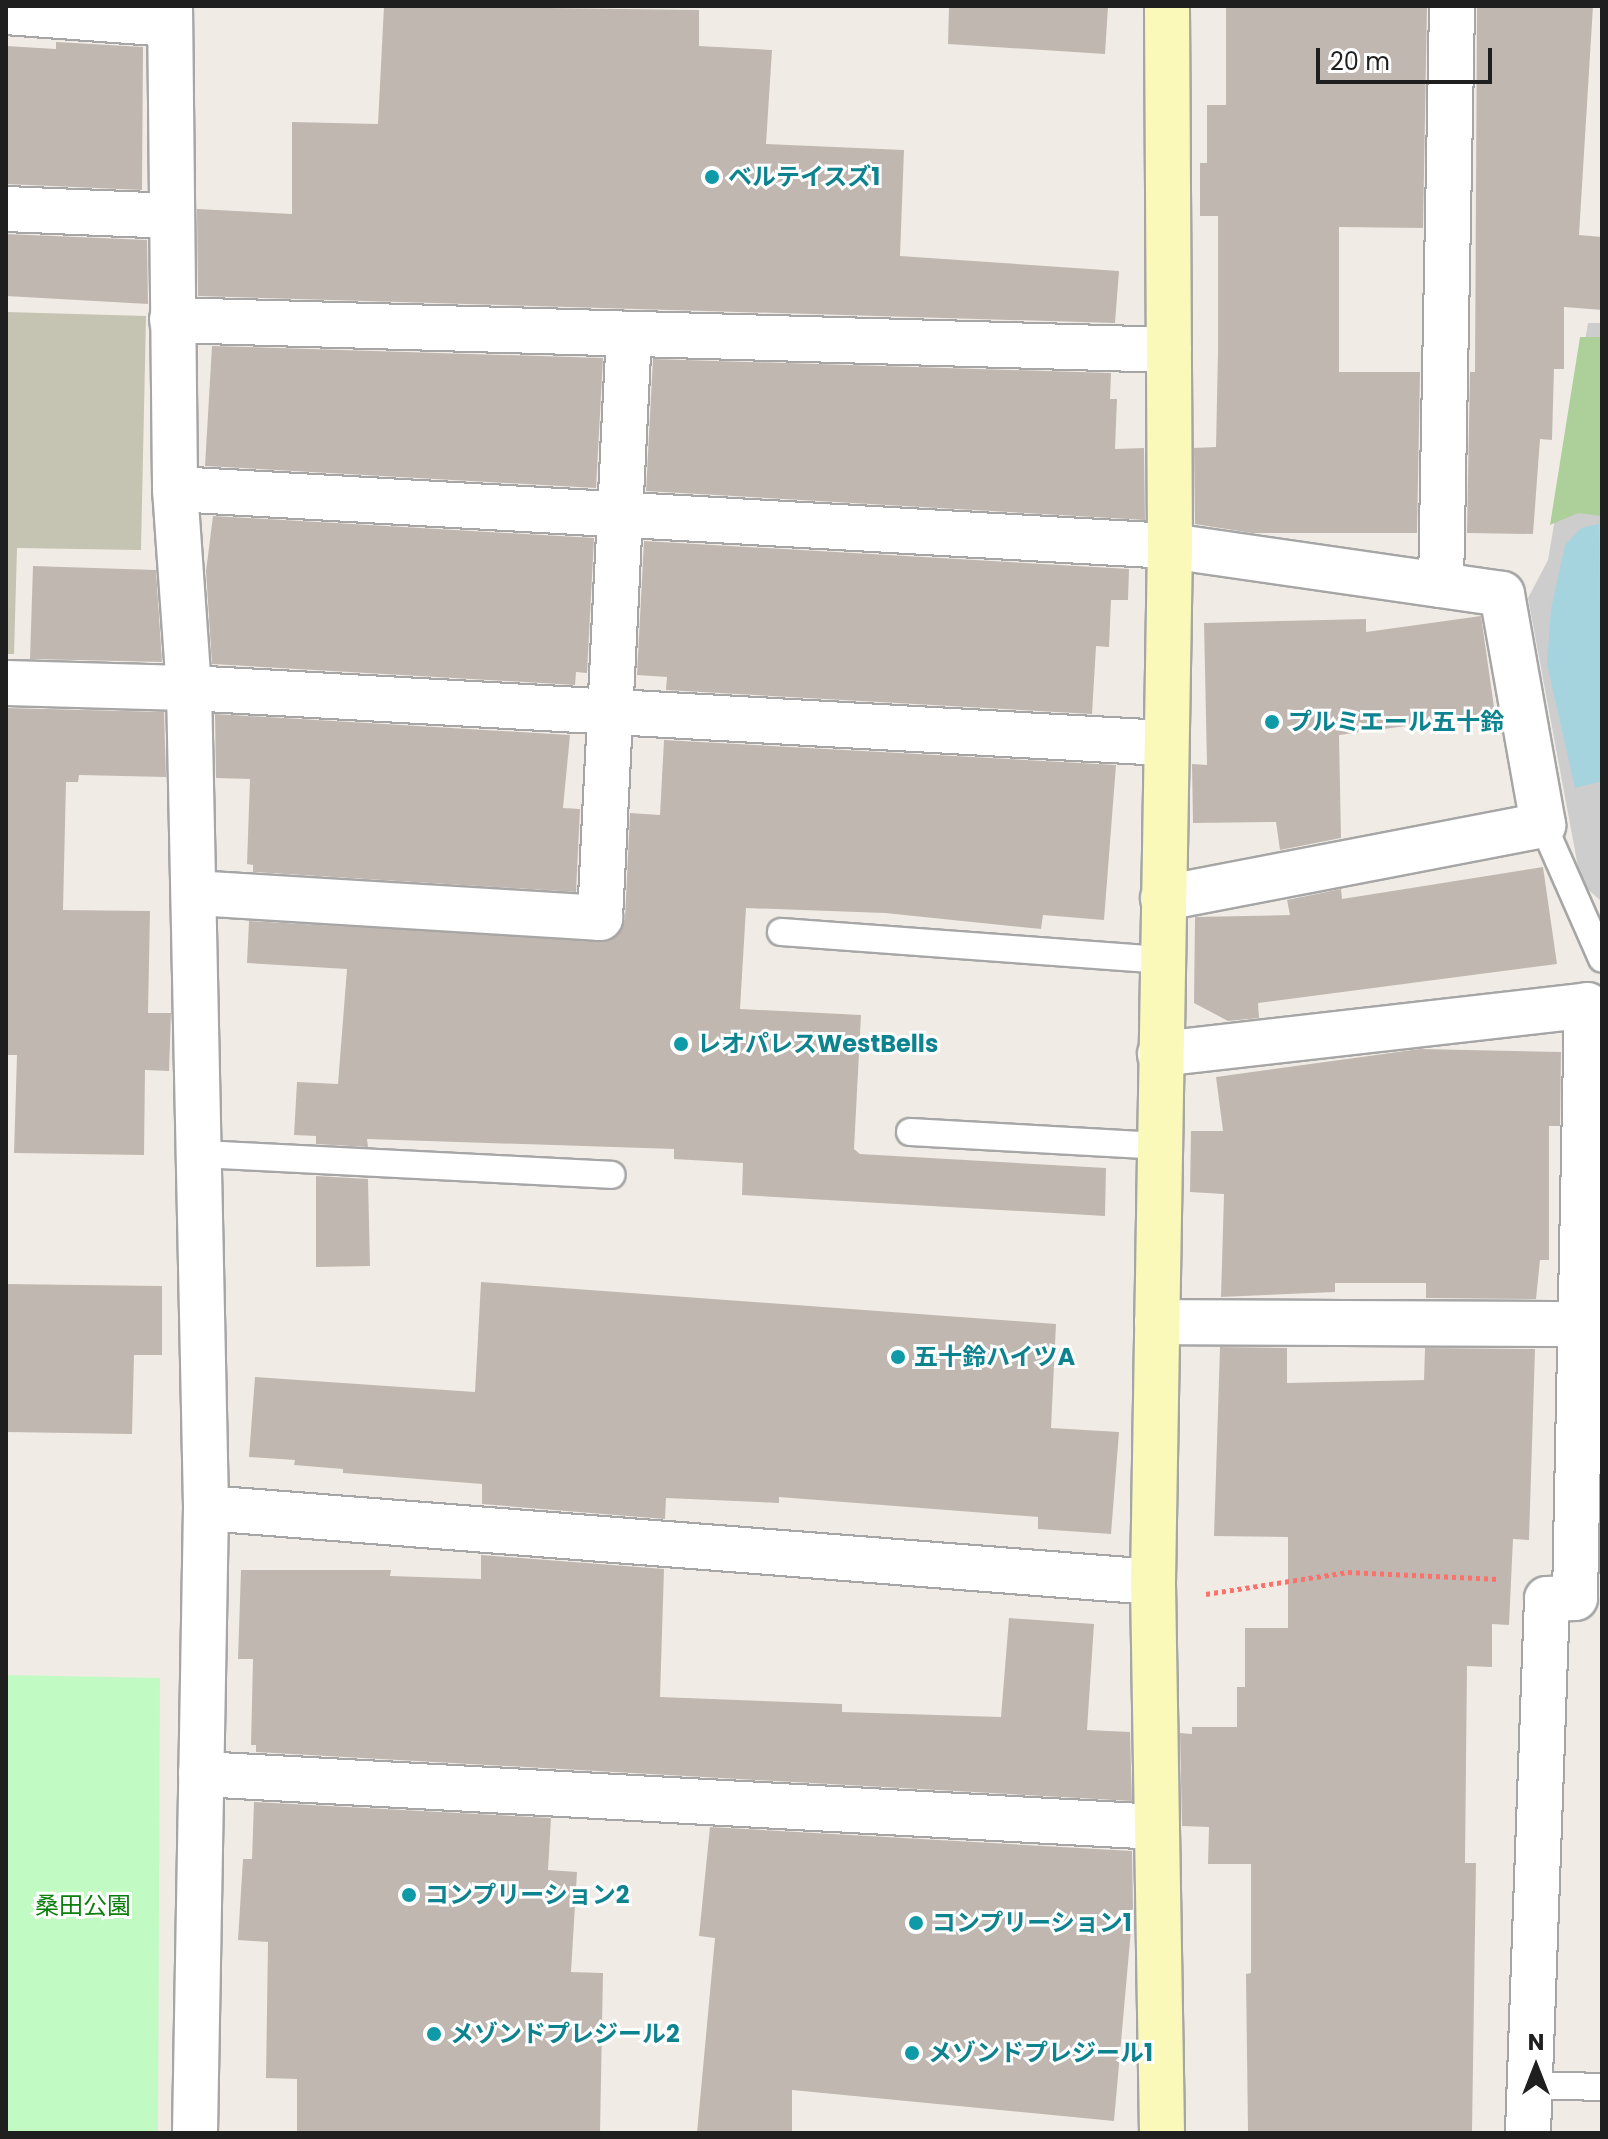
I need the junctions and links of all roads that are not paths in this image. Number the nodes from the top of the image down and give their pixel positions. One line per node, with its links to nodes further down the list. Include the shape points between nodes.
1 (1167, 6): 9 (street)
2 (1452, 6): 13 (street)
3 (6, 12): 4 (street)
4 (170, 15): 6 (street)
5 (6, 209): 6 (street)
6 (171, 216): 7 (street)
7 (172, 320): 8 (street); 10 (street)
8 (629, 334): 9 (street); 11 (street)
9 (1169, 350): 12 (street)
10 (175, 489): 11 (street); 15 (street)
11 (622, 515): 12 (street); 16 (street)
12 (1170, 546): 13 (street); 17 (street)
13 (1441, 585): 18 (street, via 1502,594)
14 (6, 683): 15 (street)
15 (189, 688): 16 (street); 19 (street)
16 (614, 711): 17 (street); 19 (street, via 600,918)
17 (1164, 743): 20 (street)
18 (1543, 825): 20 (street); 22 (lane)
19 (194, 893): 28 (street)
20 (1163, 898): 23 (street)
21 (781, 932): 23 (lane)
22 (1602, 959)
23 (1161, 960): 25 (street)
24 (1594, 1000): 25 (street); 31 (street)
25 (1160, 1054): 27 (street)
26 (910, 1132): 27 (lane)
27 (1159, 1146): 30 (street)
28 (199, 1154): 29 (lane); 32 (street)
29 (611, 1175)
30 (1157, 1322): 31 (street); 33 (street)
31 (1581, 1324): 34 (street)
32 (206, 1508): 33 (street); 35 (street)
33 (1154, 1592): 36 (street)
34 (1575, 1599): 37 (street)
35 (201, 1774): 36 (street); 39 (street)
36 (1157, 1827): 40 (street)
37 (1530, 2085): 38 (lane); 41 (street)
38 (1602, 2087)
39 (195, 2133)
40 (1162, 2133)
41 (1528, 2133)

